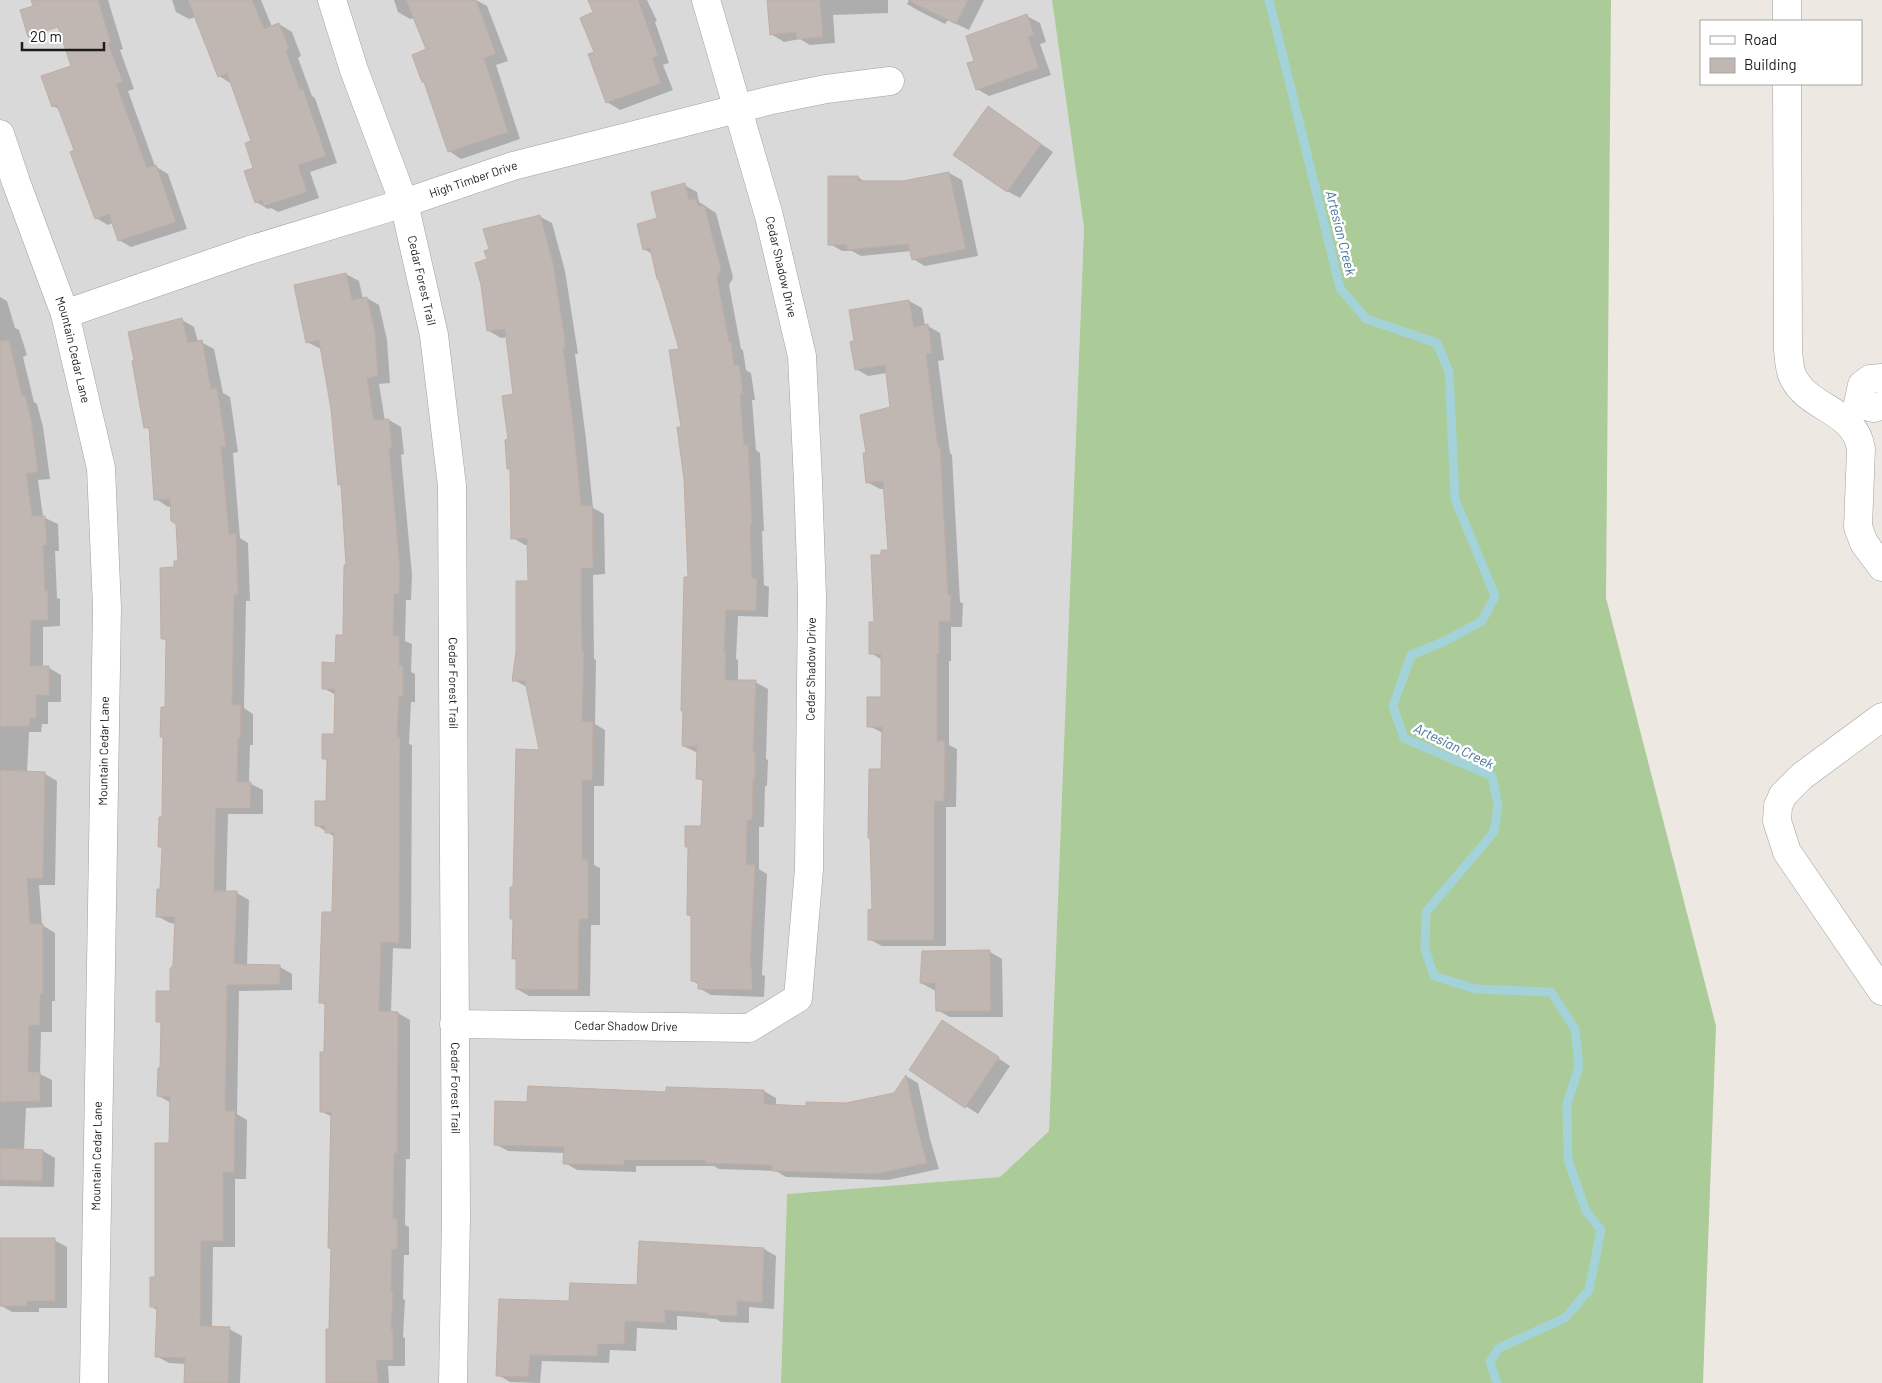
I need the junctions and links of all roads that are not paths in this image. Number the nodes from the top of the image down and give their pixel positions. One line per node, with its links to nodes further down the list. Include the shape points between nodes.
1 (332, 0): 9 (street, Cedar Forest Trail, via 354,70)
2 (706, 0): 7 (street, Cedar Shadow Drive)
3 (1787, 0): 4 (street)
4 (1787, 20)
5 (890, 80): 7 (street, High Timber Drive, via 826,89)
6 (1787, 85): 12 (street, via 1788,350 1792,376 1806,395)
7 (739, 110): 9 (street, High Timber Drive, via 513,166); 16 (street, Cedar Shadow Drive, via 770,216 802,356 812,604 809,869 798,998 750,1028)
8 (0, 134): 10 (street, Mountain Cedar Lane)
9 (404, 203): 10 (street, High Timber Drive, via 250,250); 16 (street, Cedar Forest Trail, via 434,335 452,486)
10 (65, 314): 17 (street, Mountain Cedar Lane, via 101,468 107,608)
11 (1882, 378): 12 (street, via 1870,379 1862,385)
12 (1861, 409): 13 (street, via 1853,427 1861,449 1858,527 1864,543)
13 (1882, 567)
14 (1882, 717): 15 (street, via 1802,776 1783,795 1777,821 1787,852)
15 (1882, 991)
16 (454, 1024): 18 (street, Cedar Forest Trail, via 456,1217)
17 (94, 1383)
18 (453, 1383)

